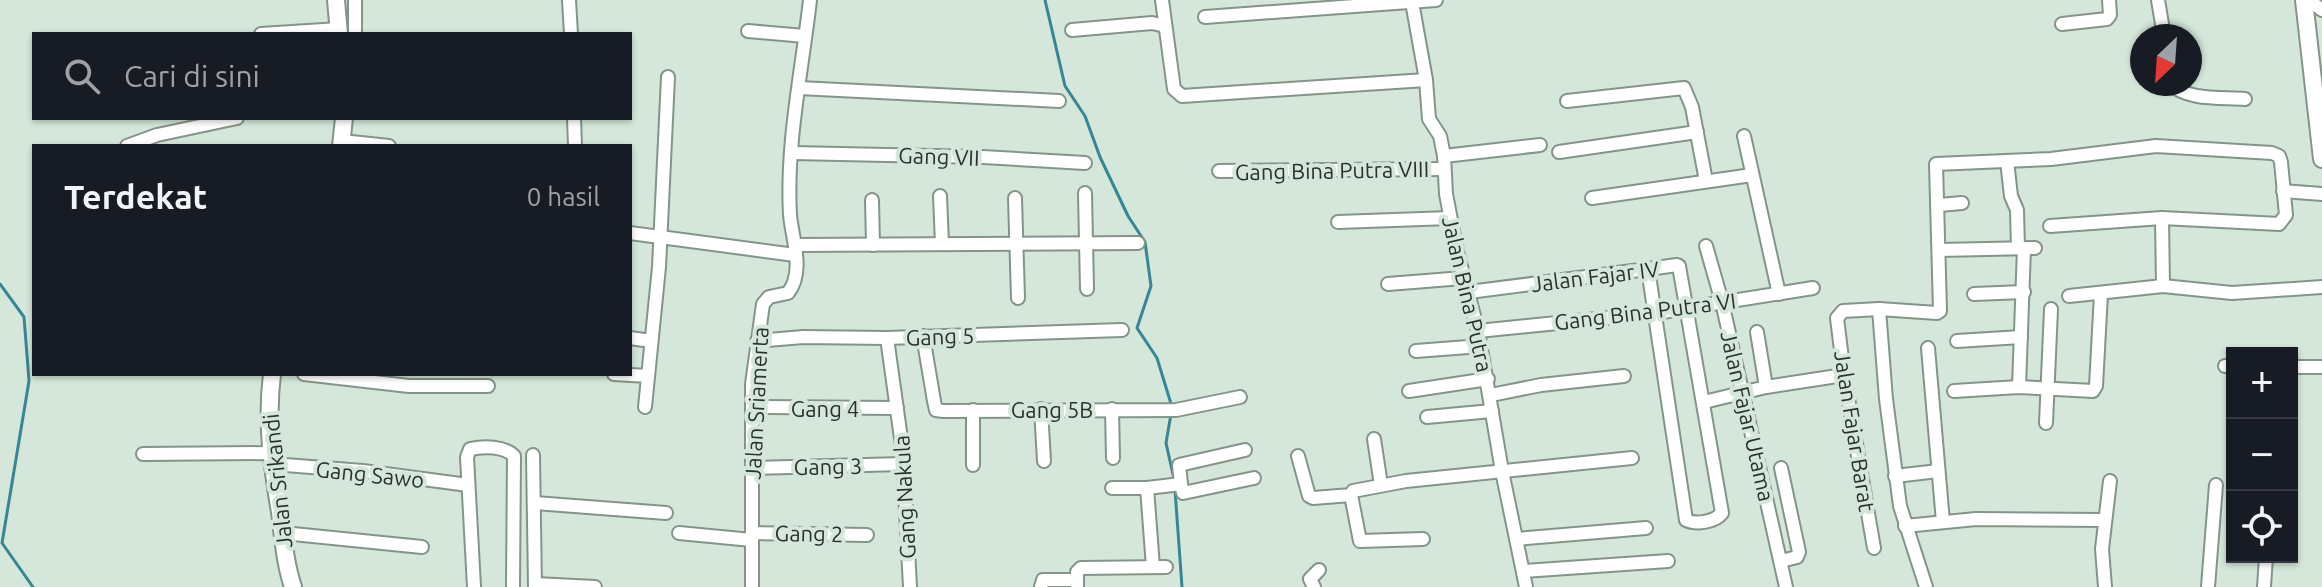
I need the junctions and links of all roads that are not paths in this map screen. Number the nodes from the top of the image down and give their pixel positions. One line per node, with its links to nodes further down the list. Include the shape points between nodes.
1 (336, 0): 20 (street)
2 (355, 0): 20 (street)
3 (569, 0): 21 (street)
4 (810, 0): 22 (street, Jalan Sriamerta)
5 (1162, 0): 17 (street)
6 (1436, 0): 10 (street)
7 (2109, 0): 15 (street, via 2107,19)
8 (2158, 0): 16 (street)
9 (2306, 0): 13 (street); 41 (street)
10 (1412, 2): 11 (street); 24 (street, Jalan Bina Putra)
11 (1312, 4): 12 (street)
12 (1252, 7): 14 (street)
13 (2322, 10)
14 (1205, 17)
15 (2062, 24)
16 (2162, 24)
17 (1165, 26): 18 (street); 24 (street, via 1174,89 1182,96)
18 (1072, 30)
19 (748, 31): 22 (street)
20 (344, 32)
21 (571, 32)
22 (805, 36): 25 (street, Jalan Sriamerta)
23 (668, 77): 62 (street)
24 (1426, 80): 44 (street, Jalan Bina Putra, via 1429,119 1440,136)
25 (799, 88): 28 (street); 40 (street, Jalan Sriamerta)
26 (2202, 95): 27 (street)
27 (2245, 99)
28 (1059, 101)
29 (1567, 101): 33 (street, via 1684,88)
30 (228, 120): 35 (street)
31 (344, 120): 36 (street)
32 (574, 120): 37 (street)
33 (1697, 132): 39 (street); 47 (street)
34 (1744, 136): 46 (street)
35 (132, 144)
36 (342, 144)
37 (575, 144)
38 (1540, 145): 44 (street, Gang Bina Putra VIII)
39 (1559, 152)
40 (792, 153): 43 (street, Gang VII); 70 (street, Jalan Sriamerta, via 790,217)
41 (2322, 159)
42 (2007, 161): 48 (street, via 2156,146 2272,153 2281,162); 56 (street, via 1936,164); 69 (street)
43 (1085, 163)
44 (1444, 163): 45 (street, Gang Bina Putra VIII); 57 (street, Jalan Bina Putra)
45 (1219, 171)
46 (1752, 175): 47 (street); 81 (street)
47 (1706, 181): 53 (street)
48 (2283, 191): 50 (street); 58 (street, via 2286,215 2279,224)
49 (1085, 193): 66 (street)
50 (2322, 194)
51 (940, 196): 65 (street)
52 (1015, 198): 63 (street)
53 (1592, 198)
54 (872, 200): 67 (street)
55 (1962, 203): 56 (street)
56 (1939, 205): 71 (street)
57 (1450, 218): 59 (street); 73 (street, Jalan Bina Putra)
58 (2162, 218): 60 (street); 75 (street)
59 (1338, 222)
60 (2050, 226)
61 (632, 233): 62 (street)
62 (662, 235): 70 (street); 98 (street)
63 (1016, 243): 65 (street); 66 (street); 85 (street)
64 (1138, 243): 66 (street)
65 (942, 244): 67 (street)
66 (1086, 244): 78 (street)
67 (873, 245): 70 (street)
68 (1706, 246): 86 (street, Jalan Fajar Utama)
69 (2026, 248): 71 (street); 80 (street)
70 (796, 250): 99 (street, Jalan Sriamerta, via 792,288 763,304)
71 (1939, 250): 88 (street, via 1938,313)
72 (1648, 269): 79 (street, Jalan Fajar IV); 87 (street, Jalan Fajar IV, via 1679,266); 90 (street)
73 (1463, 278): 74 (street); 79 (street, Jalan Bina Putra)
74 (1388, 284)
75 (2163, 286): 76 (street, via 2232,293); 83 (street)
76 (2322, 287)
77 (1813, 288): 81 (street, Gang Bina Putra VI)
78 (1087, 289)
79 (1469, 292): 92 (street, Jalan Bina Putra)
80 (2024, 292): 82 (street); 95 (street)
81 (1779, 294): 86 (street, Gang Bina Putra VI)
82 (1974, 294)
83 (2101, 294): 84 (street); 116 (street, via 2095,389)
84 (2069, 296)
85 (1018, 298)
86 (1722, 302): 87 (street, Gang Bina Putra VI); 119 (street, Jalan Fajar Utama)
87 (1687, 309): 90 (street, Gang Bina Putra VI); 122 (street)
88 (1879, 309): 107 (street, Jalan Fajar Barat, via 1839,314); 147 (street)
89 (2051, 309): 116 (street)
90 (1656, 313): 92 (street, Gang Bina Putra VI); 122 (street, via 1686,520 1693,522 1714,520 1722,513)
91 (1122, 330): 94 (street, Gang 5)
92 (1478, 331): 101 (street, Jalan Bina Putra)
93 (1757, 332): 114 (street)
94 (923, 336): 97 (street, Gang 5); 128 (street, Gang 5B, via 936,410)
95 (2021, 337): 100 (street); 115 (street)
96 (632, 338): 98 (street)
97 (887, 338): 99 (street, Gang 5); 125 (street, Gang Nakula)
98 (651, 341): 110 (street)
99 (757, 341): 124 (street, Jalan Sriamerta)
100 (1957, 341)
101 (1481, 346): 103 (street); 112 (street, Jalan Bina Putra)
102 (1928, 348): 146 (street)
103 (1416, 351)
104 (2298, 367): 105 (street)
105 (2322, 367)
106 (632, 375): 110 (street)
107 (1844, 375): 114 (street); 170 (street, Jalan Fajar Barat)
108 (272, 376): 137 (street, Jalan Srikandi)
109 (322, 376): 113 (street, via 409,386)
110 (648, 376): 123 (street)
111 (1624, 376): 120 (street)
112 (1488, 379): 117 (street); 120 (street, Jalan Bina Putra)
113 (488, 386)
114 (1766, 387): 119 (street)
115 (2019, 387): 116 (street); 118 (street)
116 (2047, 390): 131 (street)
117 (1409, 391)
118 (1954, 391)
119 (1743, 394): 122 (street); 172 (street, Jalan Fajar Utama)
120 (1491, 395): 129 (street, Jalan Bina Putra)
121 (1240, 397): 127 (street, Gang 5B, via 1171,410)
122 (1704, 402)
123 (645, 407)
124 (752, 407): 125 (street, Gang 4); 143 (street, Jalan Sriamerta)
125 (897, 408): 141 (street, Gang Nakula)
126 (1041, 409): 127 (street, Gang 5B); 128 (street, Gang 5B); 140 (street)
127 (1112, 409): 138 (street)
128 (973, 410): 142 (street)
129 (1492, 411): 130 (street); 145 (street, Jalan Bina Putra)
130 (1427, 417)
131 (2046, 423)
132 (1374, 439): 152 (street)
133 (1245, 450): 150 (street, via 1179,465)
134 (143, 454): 137 (street, Gang Sawo)
135 (533, 455): 157 (street)
136 (1298, 456): 156 (street, via 1309,496)
137 (271, 458): 151 (street, Gang Sawo); 163 (street, Jalan Srikandi)
138 (1113, 458)
139 (1632, 458): 145 (street)
140 (1044, 461)
141 (903, 464): 143 (street, Gang 3); 183 (street, Gang Nakula)
142 (973, 465)
143 (752, 468): 166 (street, Jalan Sriamerta)
144 (1781, 468): 172 (street, via 1799,552)
145 (1502, 471): 152 (street); 168 (street, Jalan Bina Putra)
146 (1938, 471): 147 (street); 160 (street)
147 (1895, 476): 161 (street)
148 (1254, 478): 150 (street, via 1183,493)
149 (2110, 481): 159 (street)
150 (1181, 484): 155 (street)
151 (468, 485): 179 (street); 180 (street, via 470,449 493,448 514,456)
152 (1381, 485): 156 (street)
153 (2216, 485): 190 (street)
154 (1112, 488): 155 (street)
155 (1147, 488): 176 (street, via 1159,567 1081,568)
156 (1351, 495): 167 (street, via 1360,541)
157 (535, 503): 158 (street); 177 (street)
158 (666, 513)
159 (2105, 520): 160 (street); 189 (street)
160 (1943, 522): 161 (street)
161 (1905, 526): 188 (street)
162 (1646, 528): 168 (street)
163 (283, 533): 169 (street); 178 (street, Jalan Srikandi)
164 (679, 533): 166 (street, Gang 2)
165 (867, 535): 166 (street, Gang 2)
166 (752, 536): 182 (street, Jalan Sriamerta)
167 (1423, 539)
168 (1516, 539): 175 (street, Jalan Bina Putra)
169 (422, 547)
170 (1874, 548)
171 (1668, 561): 175 (street)
172 (1781, 561): 187 (street, Jalan Fajar Utama)
173 (2266, 563): 191 (street)
174 (1319, 570): 185 (street, via 1310,579)
175 (1523, 571): 186 (street, Jalan Bina Putra)
176 (1077, 584): 184 (street, via 1043,580)
177 (535, 586): 181 (street)
178 (293, 587)
179 (474, 587)
180 (513, 587)
181 (595, 587)
182 (752, 587)
183 (910, 587)
184 (1041, 587)
185 (1314, 587)
186 (1526, 587)
187 (1786, 587)
188 (1926, 587)
189 (2105, 587)
190 (2208, 587)
191 (2264, 587)

